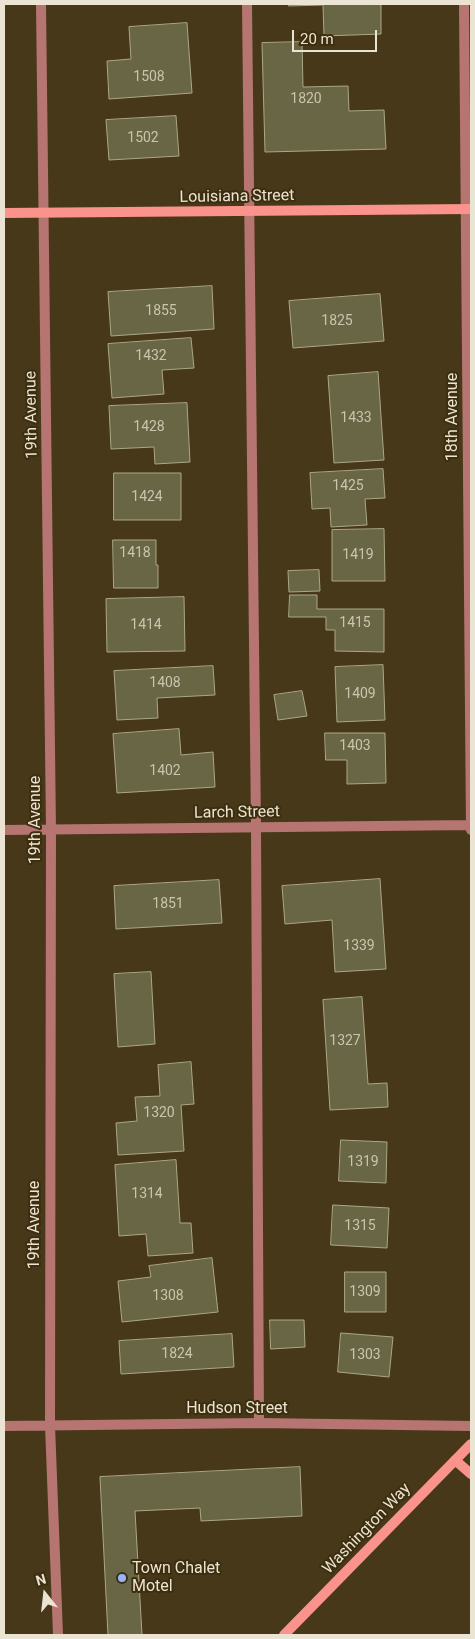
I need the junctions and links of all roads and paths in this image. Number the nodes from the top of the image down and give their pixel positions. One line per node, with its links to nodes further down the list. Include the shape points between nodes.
1 (41, 4): 7 (street, 19th Avenue)
2 (247, 4): 5 (street)
3 (464, 4): 4 (street, 18th Avenue)
4 (469, 209): 5 (street, Louisiana Street); 8 (street, 18th Avenue)
5 (250, 212): 7 (street, Louisiana Street); 9 (street)
6 (4, 214): 7 (street, Louisiana Street)
7 (44, 214): 11 (street, 19th Avenue)
8 (471, 825): 9 (street, Larch Street); 12 (street, 18th Avenue)
9 (256, 827): 11 (street, Larch Street); 13 (street)
10 (4, 830): 11 (street, Larch Street)
11 (51, 830): 14 (street, 19th Avenue)
12 (471, 830)
13 (259, 1423): 14 (street, Hudson Street); 16 (street, Hudson Street)
14 (50, 1425): 15 (street, Hudson Street); 20 (street, 19th Avenue)
15 (4, 1426)
16 (471, 1426)
17 (471, 1444): 18 (street, Washington Way)
18 (455, 1460): 19 (street); 21 (street, Washington Way)
19 (471, 1474)
20 (58, 1635)
21 (284, 1635)

